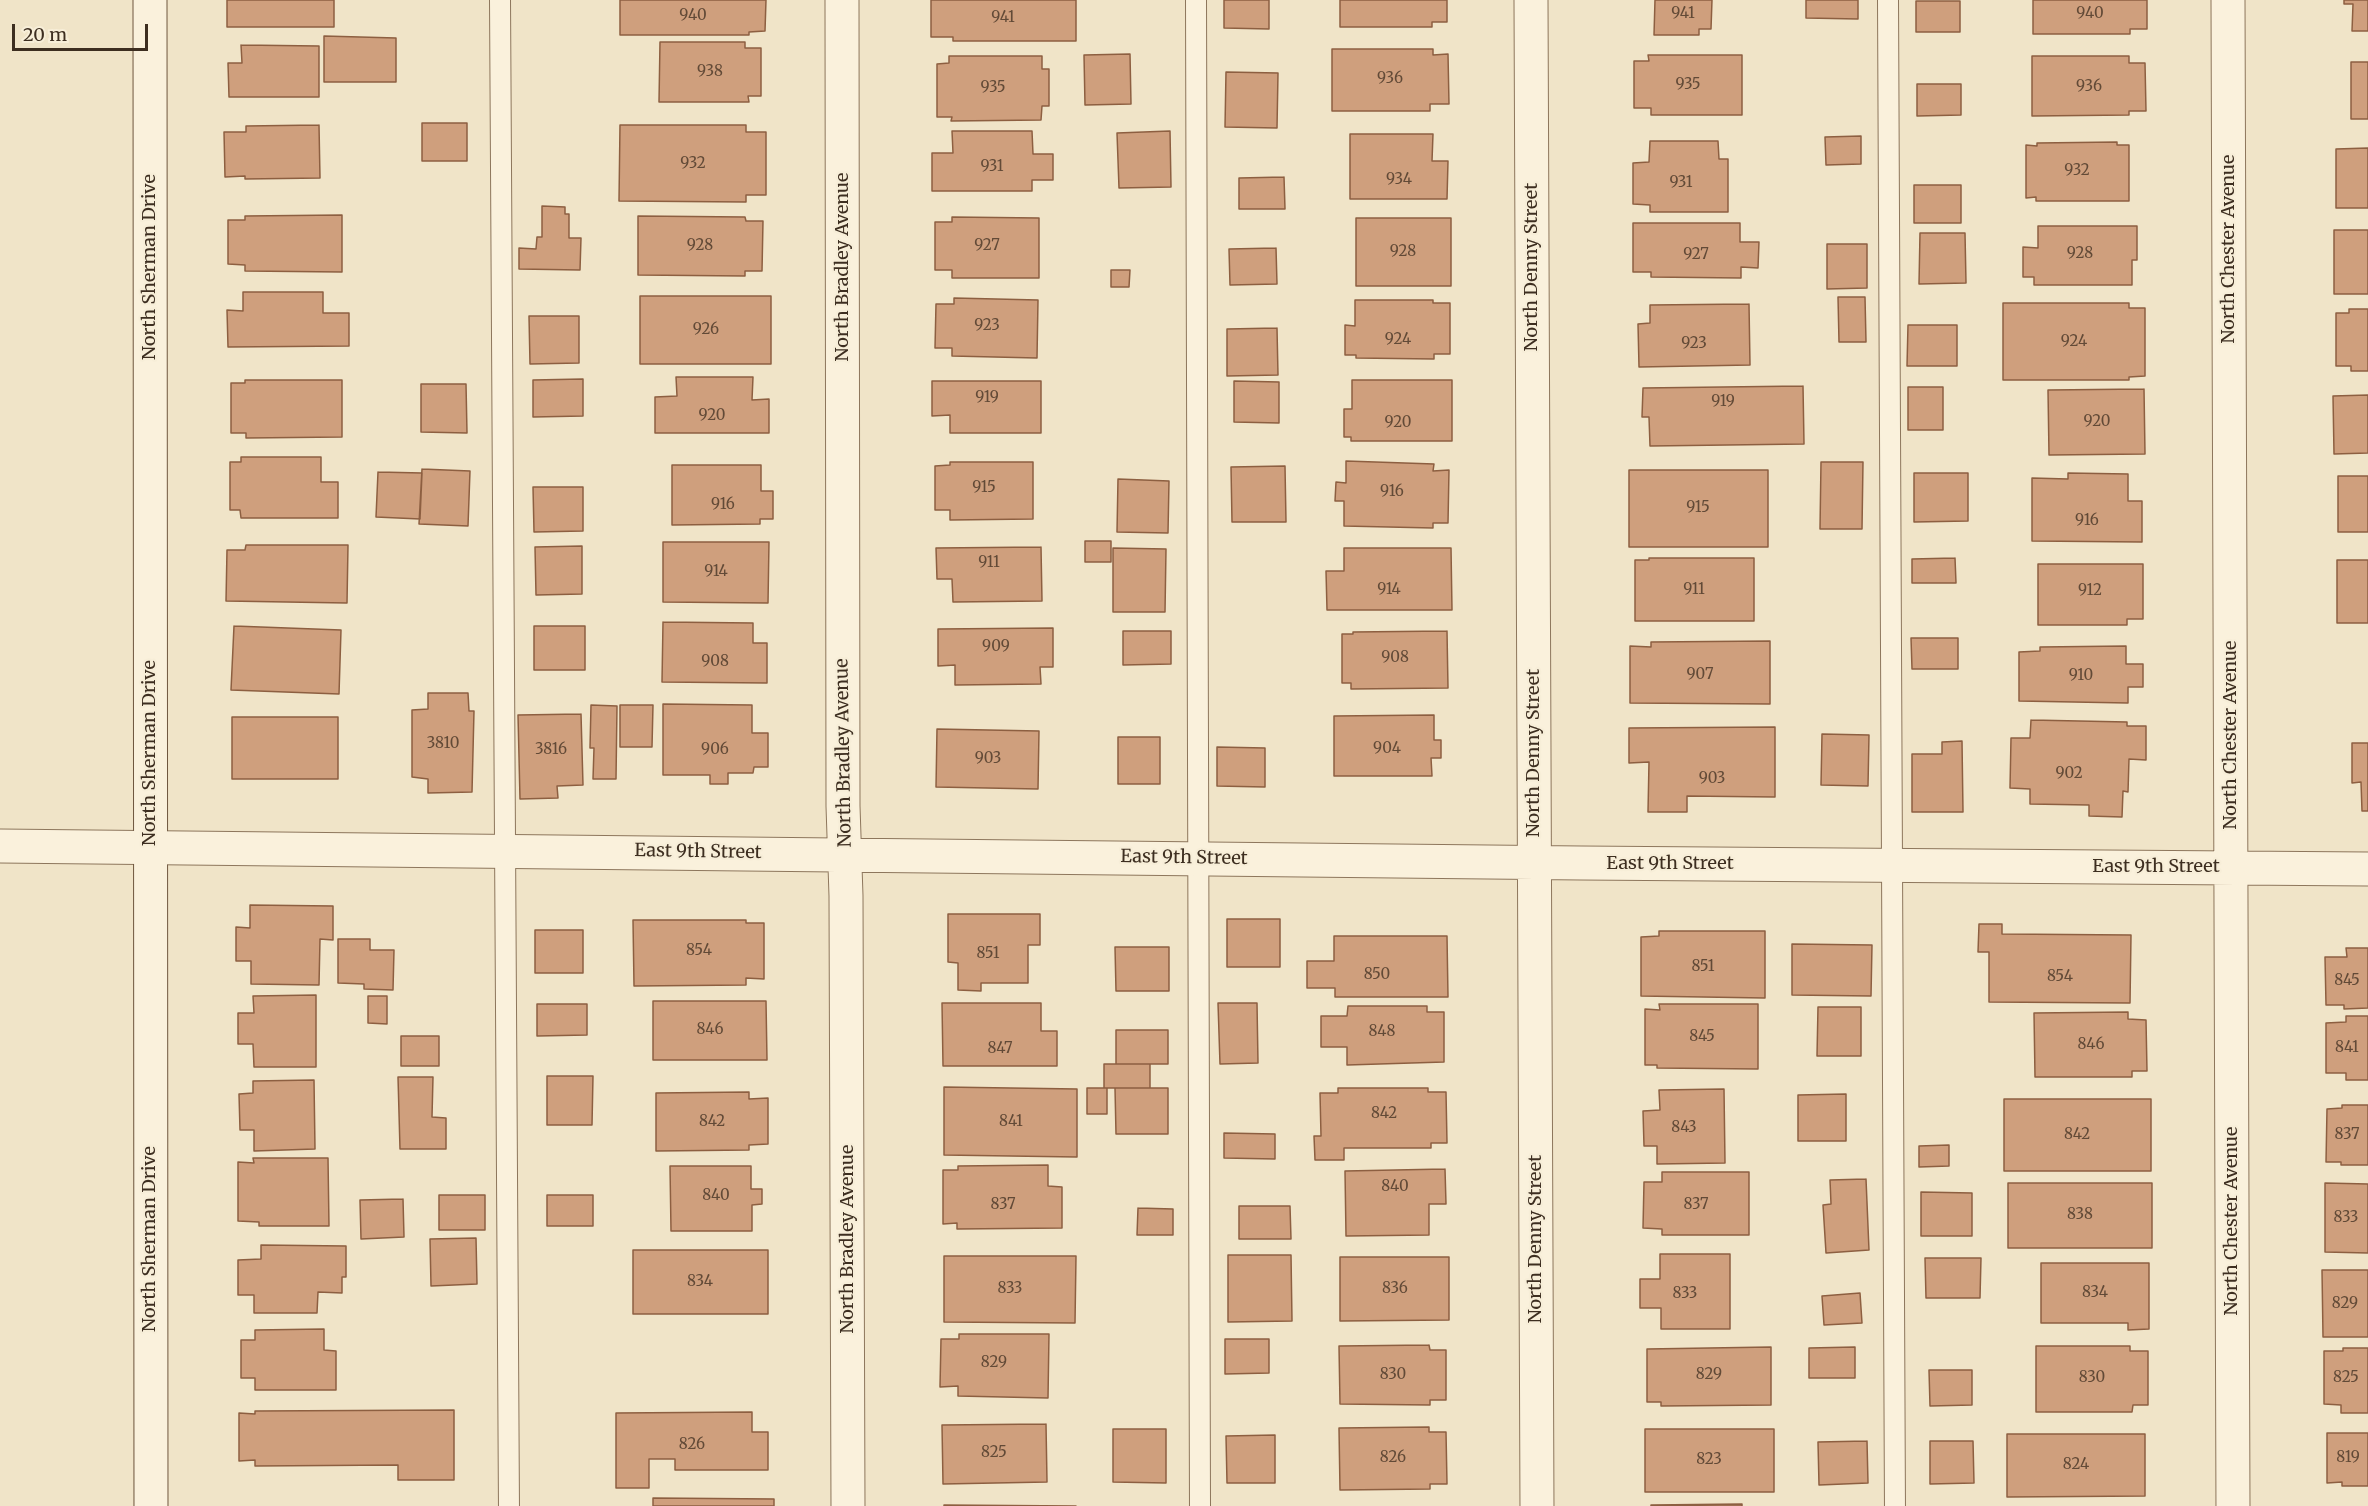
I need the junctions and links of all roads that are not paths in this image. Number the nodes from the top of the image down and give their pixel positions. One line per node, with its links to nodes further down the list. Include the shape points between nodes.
1 (150, 0): 9 (street, North Sherman Drive)
2 (500, 0): 10 (lane)
3 (842, 0): 11 (street, North Bradley Avenue)
4 (1196, 0): 12 (lane)
5 (1531, 0): 13 (street, North Denny Street)
6 (1888, 0): 14 (lane)
7 (2228, 0): 15 (street, North Chester Avenue)
8 (0, 846): 9 (street, East 9th Street)
9 (150, 848): 10 (street, East 9th Street); 17 (street, North Sherman Drive)
10 (505, 850): 11 (street, East 9th Street); 18 (lane)
11 (845, 853): 12 (street, East 9th Street); 19 (street, North Bradley Avenue)
12 (1198, 858): 13 (street, East 9th Street); 20 (lane)
13 (1534, 862): 14 (street, East 9th Street); 21 (street, North Denny Street)
14 (1892, 866): 15 (street, East 9th Street); 22 (lane)
15 (2230, 868): 16 (street, East 9th Street); 23 (street, North Chester Avenue)
16 (2368, 869)
17 (151, 1506)
18 (509, 1506)
19 (849, 1506)
20 (1200, 1506)
21 (1538, 1506)
22 (1895, 1506)
23 (2233, 1506)

